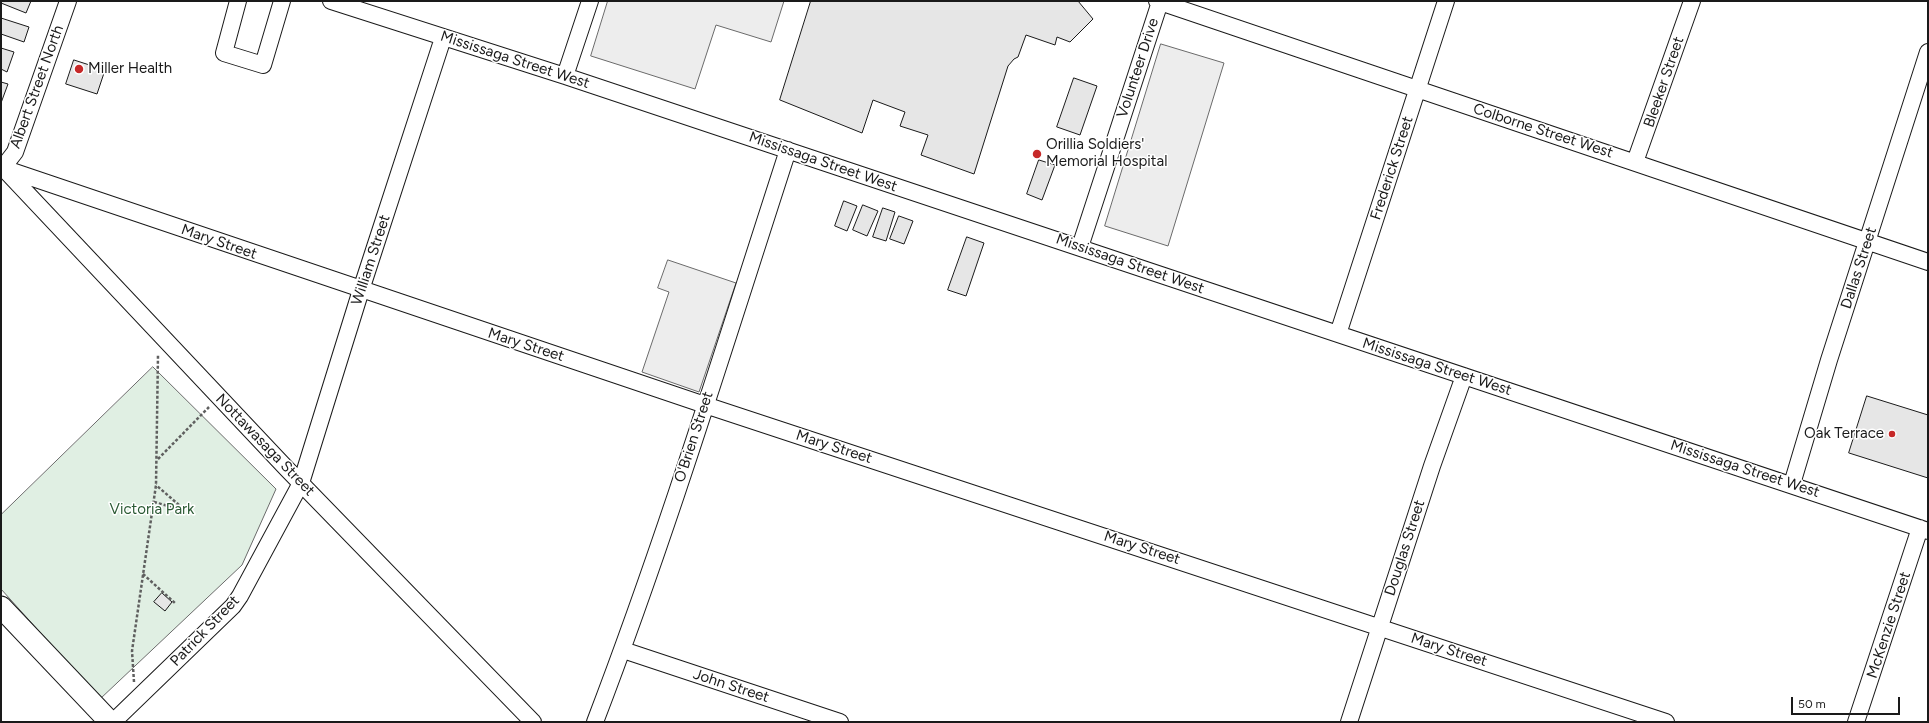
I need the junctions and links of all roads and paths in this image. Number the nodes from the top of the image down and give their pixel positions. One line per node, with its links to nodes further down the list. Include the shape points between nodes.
1 (68, 1): 15 (street, Albert Street North, via 15,152)
2 (238, 1): 3 (street, via 224,53 263,66)
3 (282, 1)
4 (331, 1): 9 (street, Mississaga Street West)
5 (590, 1): 11 (street)
6 (1446, 1): 12 (street, Frederick Street)
7 (1692, 1): 14 (street, Bleeker Street)
8 (1158, 2): 12 (street, Colborne Street West); 17 (street, Volunteer Drive)
9 (443, 38): 11 (street, Mississaga Street West); 19 (street, William Street)
10 (1928, 54): 16 (street, Dallas Street)
11 (565, 76): 13 (street, Mississaga Street West)
12 (1417, 89): 14 (street, Colborne Street West); 21 (street, Frederick Street)
13 (788, 150): 17 (street, Mississaga Street West); 24 (street, O'Brien Street)
14 (1635, 162): 16 (street, Colborne Street West)
15 (2, 168): 19 (street, Mary Street); 20 (street, Nottawasaga Street)
16 (1867, 240): 18 (street, Colborne Street West); 27 (street, Dallas Street)
17 (1080, 247): 21 (street, Mississaga Street West)
18 (1928, 262)
19 (361, 290): 24 (street, Mary Street); 26 (street, William Street)
20 (160, 334): 23 (street, Nottawasaga Street); 25 (path)
21 (1338, 334): 22 (street, Mississaga Street West)
22 (1464, 376): 27 (street, Mississaga Street West); 34 (street, Douglas Street)
23 (219, 397): 25 (path); 26 (street, Nottawasaga Street)
24 (705, 405): 34 (street, Mary Street); 35 (street, O'Brien Street)
25 (158, 459): 28 (path)
26 (301, 483): 36 (street, Patrick Street, via 233,606); 39 (street, Nottawasaga Street)
27 (1792, 484): 30 (street, Mississaga Street West)
28 (156, 485): 29 (path); 29 (path, via 179,505 179,509)
29 (154, 502): 31 (path)
30 (1924, 529): 44 (street, McKenzie Street)
31 (143, 574): 32 (path); 36 (path, via 132,651)
32 (176, 604)
33 (1, 607): 37 (main road)
34 (1380, 626): 42 (street, Douglas Street); 43 (street, Mary Street)
35 (623, 650): 40 (street, O'Brien Street); 41 (street, John Street)
36 (136, 700): 38 (street, Patrick Street)
37 (110, 722)
38 (113, 722)
39 (532, 722)
40 (595, 722)
41 (840, 722)
42 (1349, 722)
43 (1666, 722)
44 (1856, 722)

